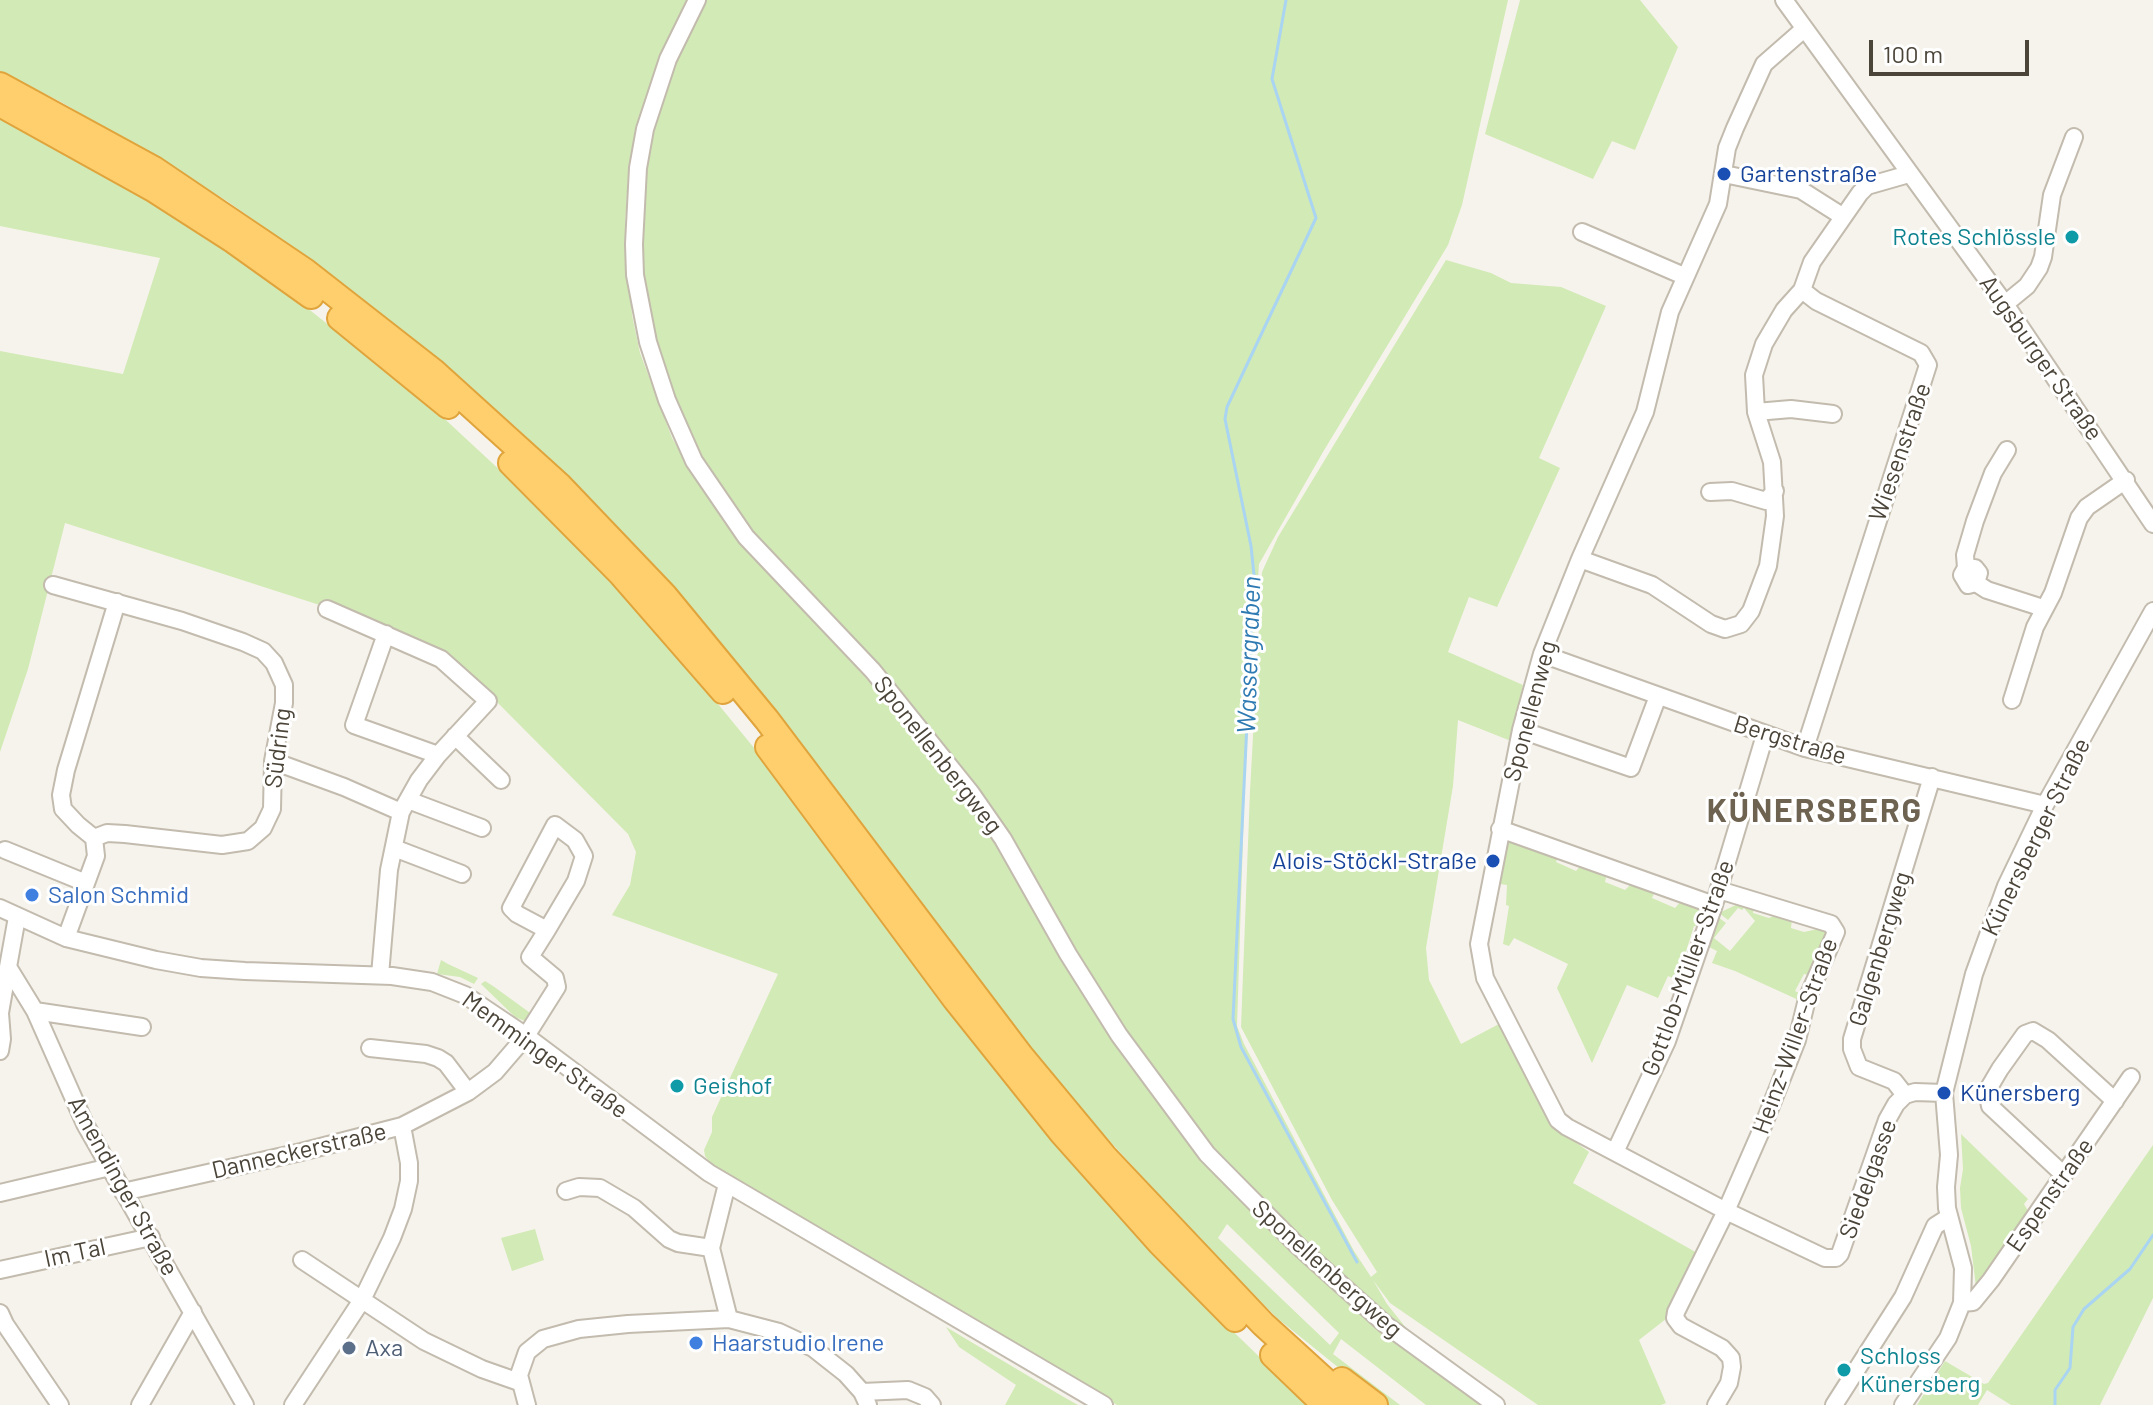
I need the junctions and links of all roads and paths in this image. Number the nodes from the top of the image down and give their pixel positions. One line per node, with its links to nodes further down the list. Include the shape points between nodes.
1 (697, 0): 98 (street, Sponellenbergweg, via 668,59 645,129 634,244 648,342 694,461 746,537 873,671 979,804 1119,1035 1207,1154 1386,1325)
2 (1784, 0): 3 (street, Augsburger Straße)
3 (1804, 29): 7 (street, Sponellenweg, via 1760,71 1727,148); 8 (street, Augsburger Straße)
4 (0, 85): 85 (highway, via 154,169 292,262 433,371 560,486 665,596 767,720 1070,1116)
5 (0, 104): 95 (highway, via 153,189 298,286 431,391 515,467 621,574 725,693 1062,1133 1196,1280)
6 (2074, 137): 13 (street, via 2052,195 2039,268)
7 (1724, 174): 9 (street, via 1801,190); 11 (street, Sponellenweg, via 1716,211)
8 (1909, 174): 9 (street, via 1867,186); 13 (street, Augsburger Straße)
9 (1842, 216): 12 (street, via 1812,262)
10 (1582, 232): 11 (street)
11 (1684, 276): 21 (street, Sponellenweg, via 1645,412)
12 (1802, 290): 14 (street, via 1784,310 1757,362); 34 (street, Wiesenstraße, via 1921,353 1928,365)
13 (2005, 304): 17 (street, Augsburger Straße)
14 (1756, 412): 15 (street); 18 (street)
15 (1833, 414)
16 (2007, 450): 24 (street, via 1975,521 1966,568 1977,570 1976,583 1987,590)
17 (2126, 480): 20 (street, Augsburger Straße); 24 (street, via 2082,513)
18 (1775, 491): 19 (street, via 1766,501 1732,491); 21 (street, via 1768,566 1741,624 1725,629 1711,624 1632,575)
19 (1710, 492)
20 (2153, 524)
21 (1580, 559): 28 (street, Sponellenweg)
22 (53, 585): 23 (street, Südring)
23 (117, 602): 36 (street, Südring, via 263,651 284,685); 43 (street, via 61,795 63,809)
24 (2043, 608): 30 (street)
25 (327, 609): 27 (street)
26 (2153, 611): 39 (street, Künersberger Straße)
27 (386, 634): 33 (street, via 441,659 488,701); 35 (street, via 354,725)
28 (1542, 654): 29 (street, Bergstraße); 31 (street, Sponellenweg)
29 (1658, 696): 31 (street, via 1631,768); 32 (street, Bergstraße)
30 (2012, 700)
31 (1521, 730): 42 (street, Sponellenweg)
32 (1765, 735): 34 (street, Bergstraße); 48 (street, Gottlob-Müller-Straße)
33 (455, 736): 35 (street); 38 (street)
34 (1805, 748): 37 (street, Bergstraße)
35 (438, 755): 40 (street)
36 (273, 761): 40 (street); 43 (street, Südring, via 272,809 263,828 248,841 222,845 107,833)
37 (1932, 777): 39 (street, Bergstraße); 63 (street, Galgenbergweg, via 1852,1039 1859,1067 1894,1081)
38 (501, 780)
39 (2045, 805): 62 (street, Künersberger Straße, via 1985,943)
40 (404, 806): 41 (street); 44 (street)
41 (482, 828)
42 (1500, 829): 48 (street); 66 (street, Sponellenweg, via 1479,931 1482,970 1558,1120)
43 (94, 838): 47 (street, via 96,856)
44 (394, 848): 46 (street); 54 (street)
45 (5, 850): 47 (street)
46 (462, 874)
47 (86, 883): 52 (street)
48 (1716, 898): 66 (street, Gottlob-Müller-Straße, via 1667,1041); 73 (street, Heinz-Willer-Straße, via 1831,924 1836,932)
49 (0, 908): 50 (street, Memminger Straße)
50 (17, 917): 52 (street, Memminger Straße); 53 (street)
51 (547, 930): 51 (street, via 576,881 584,856 575,840 555,825 511,908); 57 (street, Danneckerstraße, via 530,957 555,978 557,987)
52 (66, 938): 54 (street, Memminger Straße, via 201,968)
53 (8, 967): 55 (street, Amendinger Straße); 59 (street)
54 (380, 975): 57 (street, Memminger Straße, via 446,987)
55 (35, 1011): 56 (street); 67 (street, Amendinger Straße)
56 (142, 1027)
57 (526, 1036): 61 (street, Danneckerstraße, via 508,1059); 69 (street, Memminger Straße)
58 (370, 1048): 61 (street, via 438,1058)
59 (0, 1051)
60 (2131, 1077): 64 (street, Espenstraße)
61 (468, 1092): 65 (street, Danneckerstraße)
62 (1944, 1093): 63 (street, Siedelgasse); 74 (street, Künersberger Straße)
63 (1905, 1095): 77 (street, Siedelgasse, via 1887,1120)
64 (2115, 1101): 68 (street, Espenstraße); 68 (street, via 2033,1031 2025,1034 2000,1069 1987,1091 1990,1106)
65 (402, 1126): 71 (street, Danneckerstraße); 80 (street, via 409,1163 407,1193)
66 (1615, 1152): 73 (street, Sponellenweg)
67 (110, 1167): 71 (street, Amendinger Straße); 72 (street)
68 (2064, 1175): 81 (street, Espenstraße, via 1976,1299)
69 (727, 1184): 76 (street); 94 (street, Memminger Straße)
70 (566, 1191): 76 (street, via 600,1188 634,1208 669,1239)
71 (123, 1192): 75 (street, Amendinger Straße)
72 (0, 1193)
73 (1726, 1211): 77 (street, Sponellenweg, via 1825,1258); 99 (street, via 1675,1318 1731,1358 1729,1383)
74 (1949, 1217): 81 (street, Künersberger Straße, via 1963,1268); 100 (street, via 1935,1226 1903,1297)
75 (151, 1237): 79 (street, Im Tal); 82 (street, Amendinger Straße)
76 (711, 1248): 84 (street)
77 (1836, 1258)
78 (302, 1260): 80 (street)
79 (0, 1270)
80 (362, 1300): 86 (street, via 424,1341); 91 (street)
81 (1962, 1303): 101 (street, Künersberger Straße, via 1948,1338)
82 (193, 1312): 89 (street); 90 (street, Amendinger Straße)
83 (0, 1313): 88 (street)
84 (729, 1319): 86 (street, via 628,1324 549,1336 527,1352); 87 (street, via 779,1332 813,1348 846,1374)
85 (1263, 1324): 96 (highway); 97 (highway)
86 (519, 1382): 92 (street)
87 (865, 1399): 93 (street, via 908,1390)
88 (60, 1405)
89 (140, 1405)
90 (245, 1405)
91 (293, 1405)
92 (527, 1405)
93 (932, 1405)
94 (1104, 1405)
95 (1325, 1405)
96 (1352, 1405)
97 (1375, 1405)
98 (1496, 1405)
99 (1716, 1405)
100 (1834, 1405)
101 (1903, 1405)

